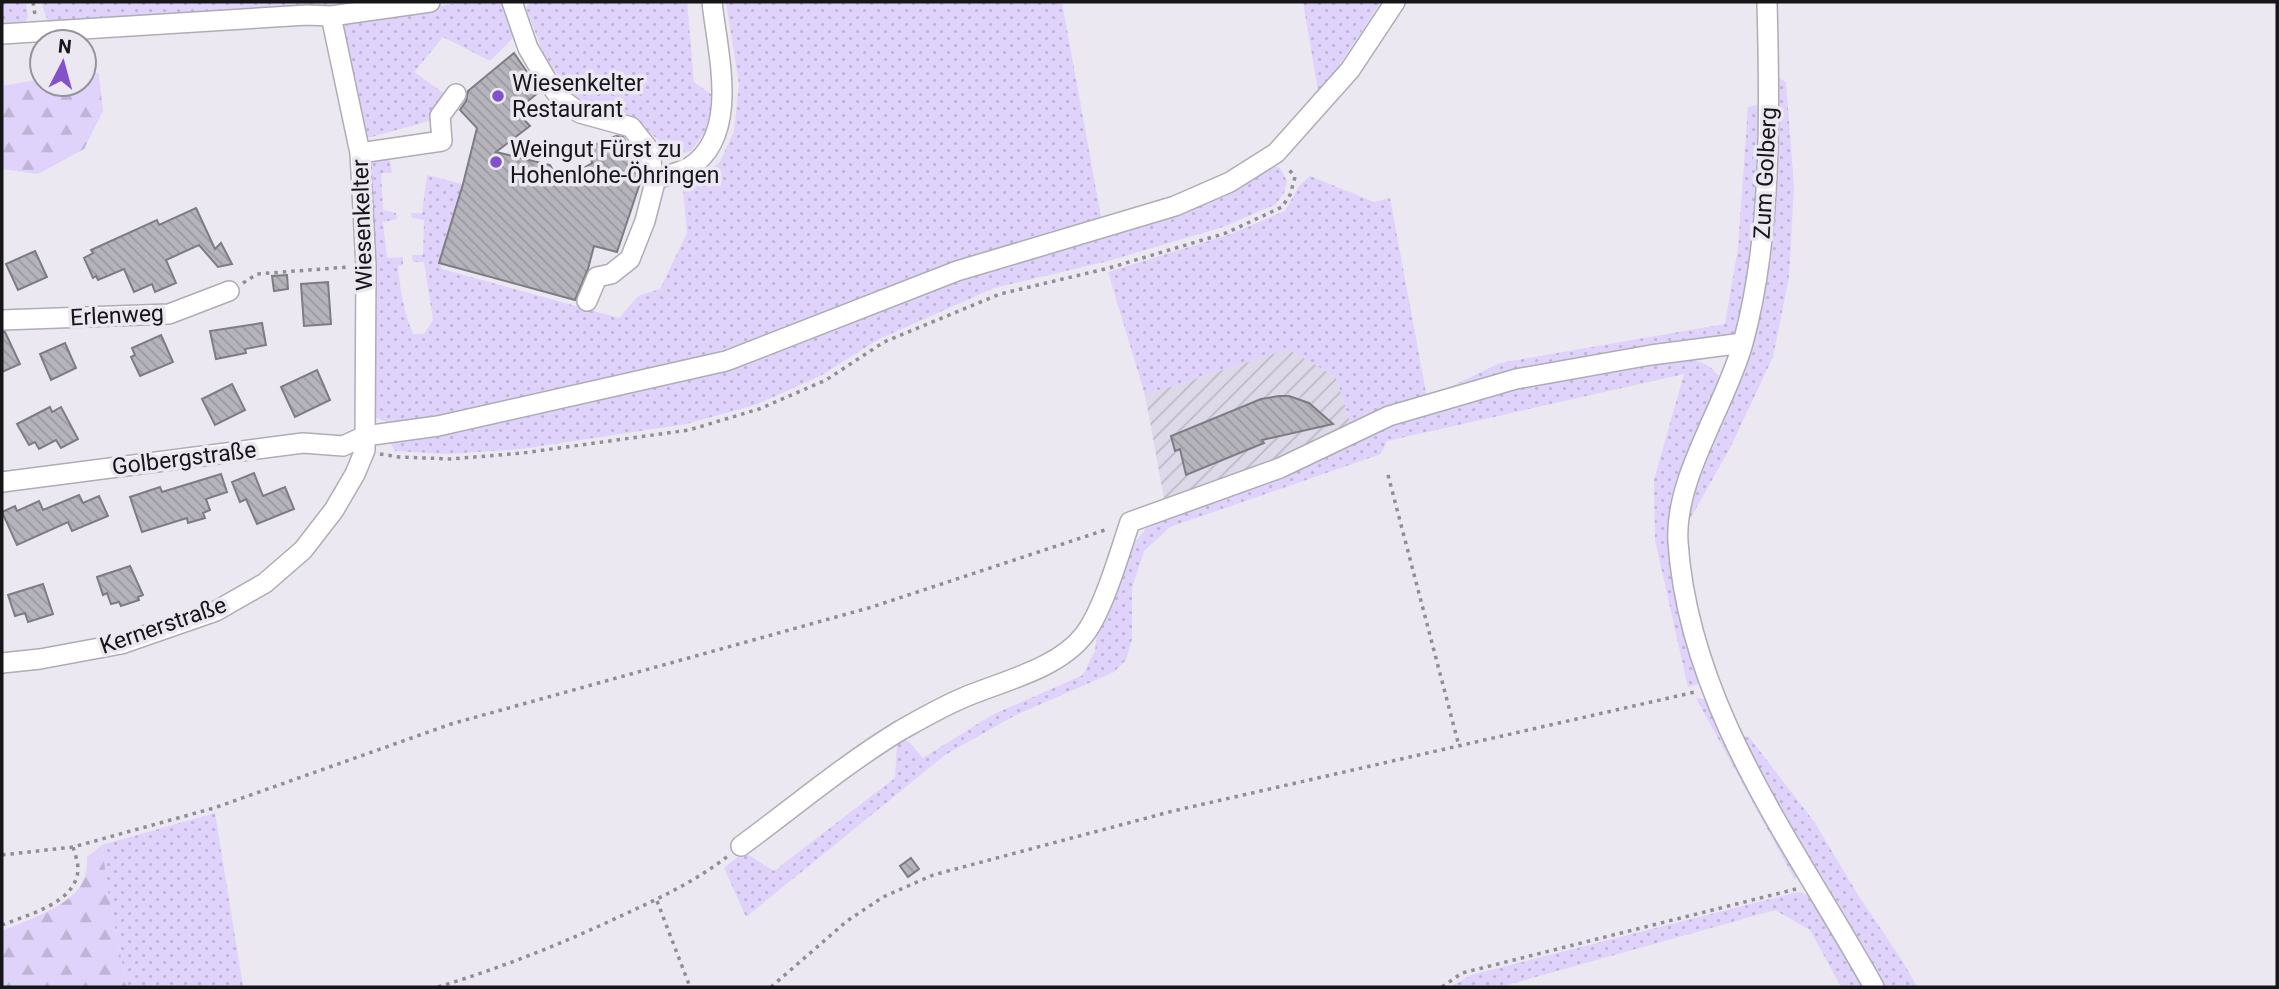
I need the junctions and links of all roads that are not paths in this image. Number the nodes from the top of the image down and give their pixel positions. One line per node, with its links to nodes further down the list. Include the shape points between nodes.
1 (429, 2): 6 (street)
2 (512, 2): 10 (street, via 528,48 561,99 580,113 631,127 650,151)
3 (712, 2): 10 (street, via 722,75 721,112 713,143 690,167)
4 (1395, 2): 15 (street, Golbergstraße, via 1350,69 1276,153 1230,182 1175,206 957,271 726,361)
5 (1767, 2): 14 (street, Zum Golberg, via 1763,239)
6 (331, 16): 7 (street); 9 (street, Wiesenkelter)
7 (2, 34)
8 (456, 94): 9 (street, via 440,116 442,141)
9 (360, 152): 15 (street, Wiesenkelter, via 366,266)
10 (653, 180): 12 (street, via 645,222 630,259 611,274 597,277)
11 (229, 291): 13 (street, Erlenweg, via 169,314)
12 (587, 301)
13 (2, 320)
14 (1743, 343): 18 (street, via 1516,379 1389,416 1280,468 1130,522 1094,620 1062,655 900,731); 19 (street, Zum Golberg, via 1683,500 1678,540 1688,618 1710,688 1760,792)
15 (365, 443): 16 (street, Golbergstraße, via 303,443); 17 (street, Kernerstraße, via 355,474 334,510 303,550 265,583 216,611 121,644)
16 (2, 482)
17 (2, 663)
18 (741, 846)
19 (1874, 987)

